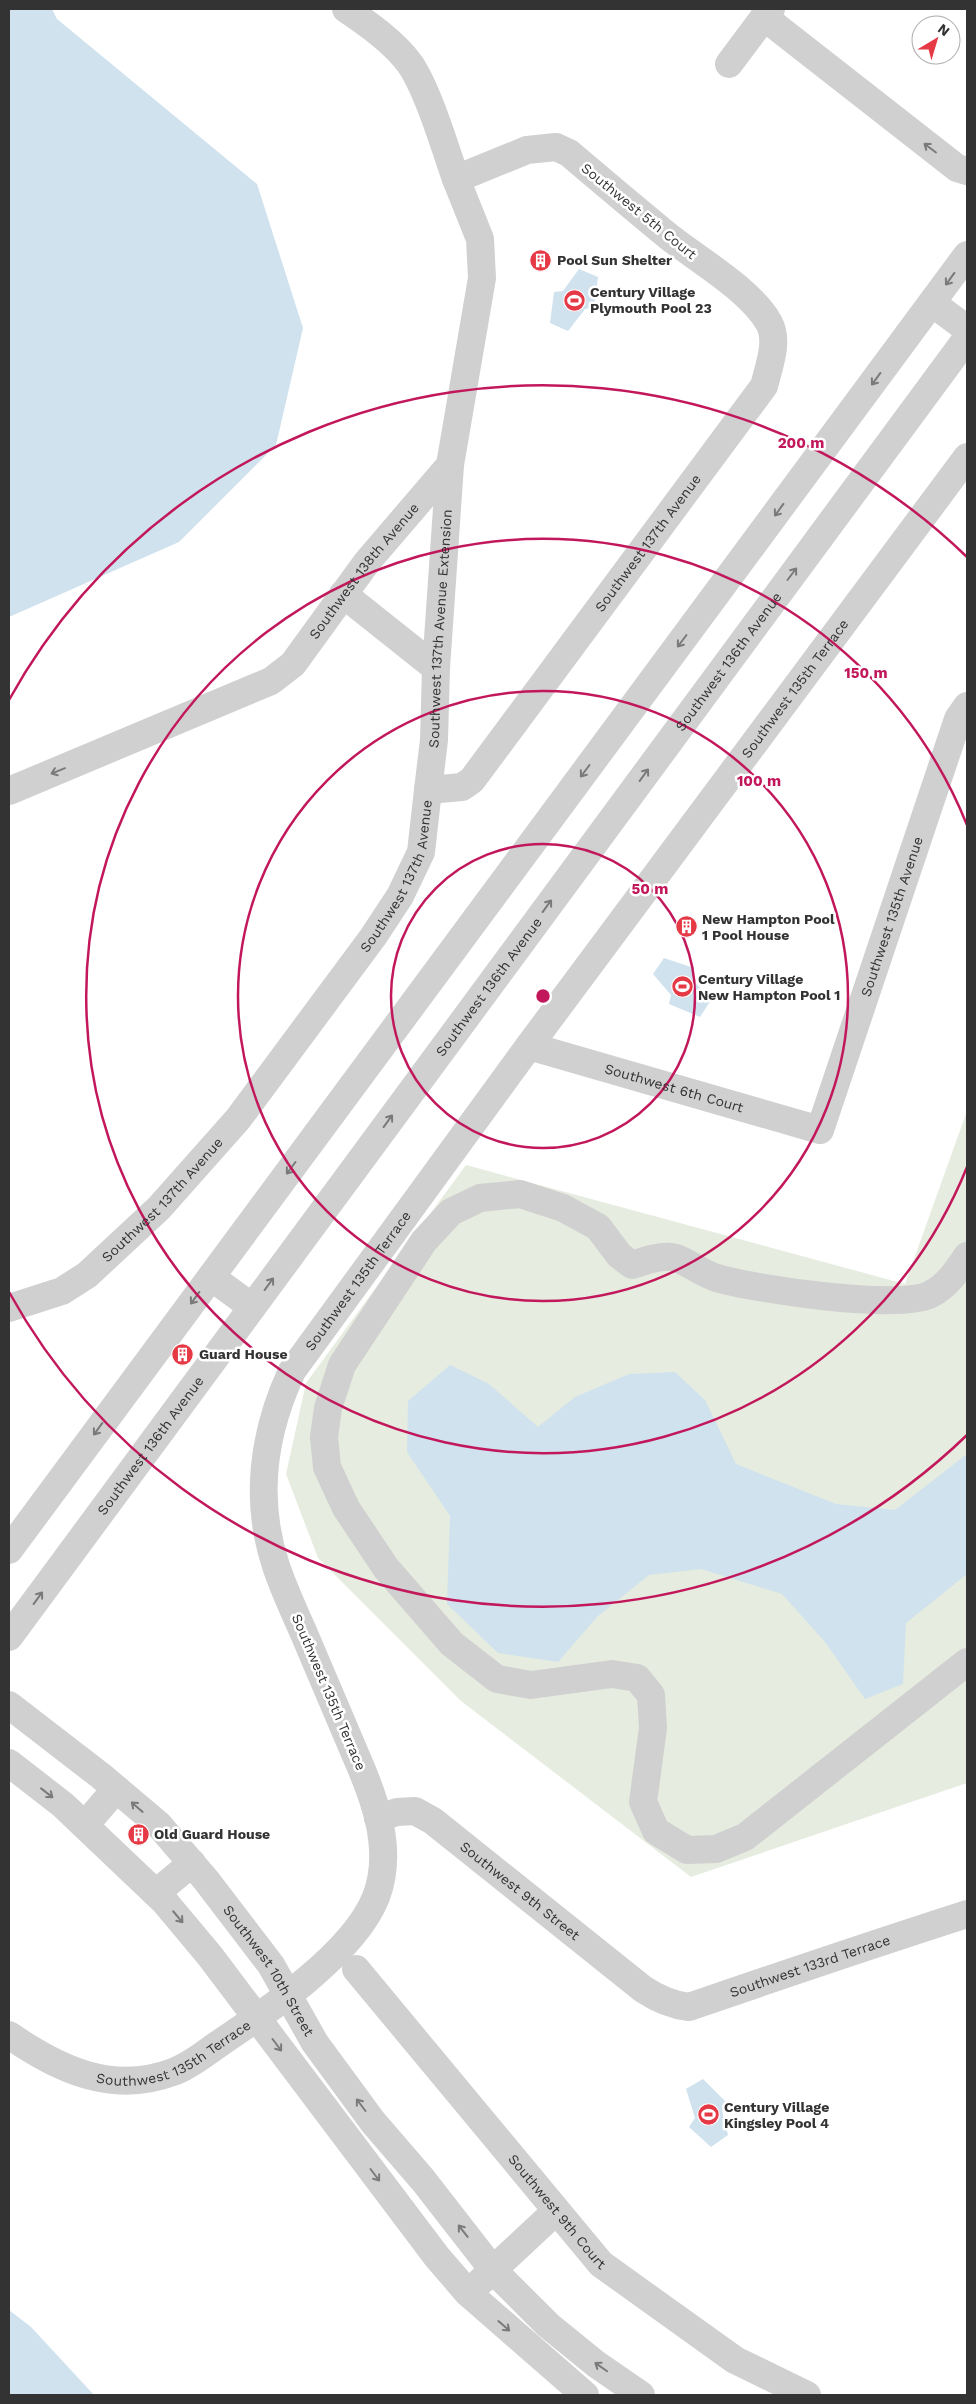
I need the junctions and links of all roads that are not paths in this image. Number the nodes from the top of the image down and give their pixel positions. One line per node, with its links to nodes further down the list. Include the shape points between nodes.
1 (346, 9): 5 (street, via 369,25 410,64)
2 (768, 13): 3 (street); 4 (street, one-way to 2, via 957,168 895,122)
3 (729, 64)
4 (967, 171)
5 (456, 179): 8 (street, Southwest 5th Court, via 527,150 556,147 569,153); 12 (street, via 480,239 482,278)
6 (967, 255): 7 (street, one-way to 7)
7 (932, 303): 9 (street); 21 (street, one-way to 21)
8 (756, 305): 16 (street, Southwest 137th Avenue, via 770,324 774,340 764,386 472,780 462,787)
9 (967, 328)
10 (967, 338): 22 (street, Southwest 136th Avenue, one-way to 10)
11 (967, 457): 18 (street, Southwest 135th Terrace)
12 (450, 465): 13 (street, Southwest 138th Avenue); 14 (street, Southwest 137th Avenue Extension)
13 (343, 594): 14 (street); 17 (street, Southwest 138th Avenue, one-way to 17, via 293,664 271,681)
14 (436, 668): 16 (street, Southwest 137th Avenue Extension, via 434,740)
15 (967, 706): 19 (street, Southwest 135th Avenue, via 955,728)
16 (428, 790): 23 (street, Southwest 137th Avenue, via 421,852 400,896 238,1120 159,1208 87,1275 62,1290)
17 (9, 791)
18 (530, 1046): 19 (street, Southwest 6th Court); 30 (street, Southwest 135th Terrace, via 292,1371 280,1398 268,1442 263,1496 274,1559 363,1772)
19 (820, 1130)
20 (967, 1256): 26 (street, via 953,1278 930,1295 907,1300 816,1295 758,1288 716,1278 674,1257 632,1265 619,1255 598,1227 563,1208 520,1194 480,1198 451,1212 424,1241 342,1365 328,1408 324,1437 328,1467 346,1508 386,1568 452,1644 496,1679 531,1685 612,1674 637,1678 651,1695 653,1728 643,1802 656,1831 687,1850 716,1849 745,1837)
21 (210, 1277): 22 (street); 24 (street, one-way to 24)
22 (252, 1307): 25 (street, Southwest 136th Avenue, one-way to 22)
23 (9, 1308)
24 (9, 1550)
25 (9, 1637)
26 (967, 1662)
27 (9, 1705): 29 (street, Southwest 10th Street)
28 (9, 1763): 31 (street, one-way to 31)
29 (116, 1788): 31 (street); 32 (street, Southwest 10th Street, one-way to 29, via 159,1826)
30 (378, 1818): 36 (street, Southwest 135th Terrace, via 383,1856 376,1897 359,1927 339,1951); 37 (street, Southwest 9th Street, via 415,1811 433,1821)
31 (85, 1825): 33 (street)
32 (192, 1863): 33 (street); 36 (street, Southwest 10th Street, via 271,1965)
33 (156, 1893): 38 (street, one-way to 38, via 210,1956)
34 (967, 1914): 37 (street, Southwest 133rd Terrace, via 689,2007)
35 (356, 1969): 40 (street, Southwest 9th Court)
36 (286, 1994): 38 (street, Southwest 135th Terrace); 41 (street, Southwest 10th Street, one-way to 36, via 373,2122 315,2043)
37 (653, 1996)
38 (256, 2019): 39 (street, Southwest 135th Terrace, via 190,2064 174,2072 136,2080 85,2075 43,2058); 42 (street, one-way to 42)
39 (9, 2035)
40 (555, 2212): 41 (street); 45 (street, Southwest 9th Court, via 608,2269 735,2360)
41 (493, 2270): 42 (street); 44 (street, Southwest 10th Street, one-way to 41, via 548,2326)
42 (468, 2293): 43 (street, one-way to 43)
43 (585, 2395)
44 (641, 2395)
45 (807, 2395)

